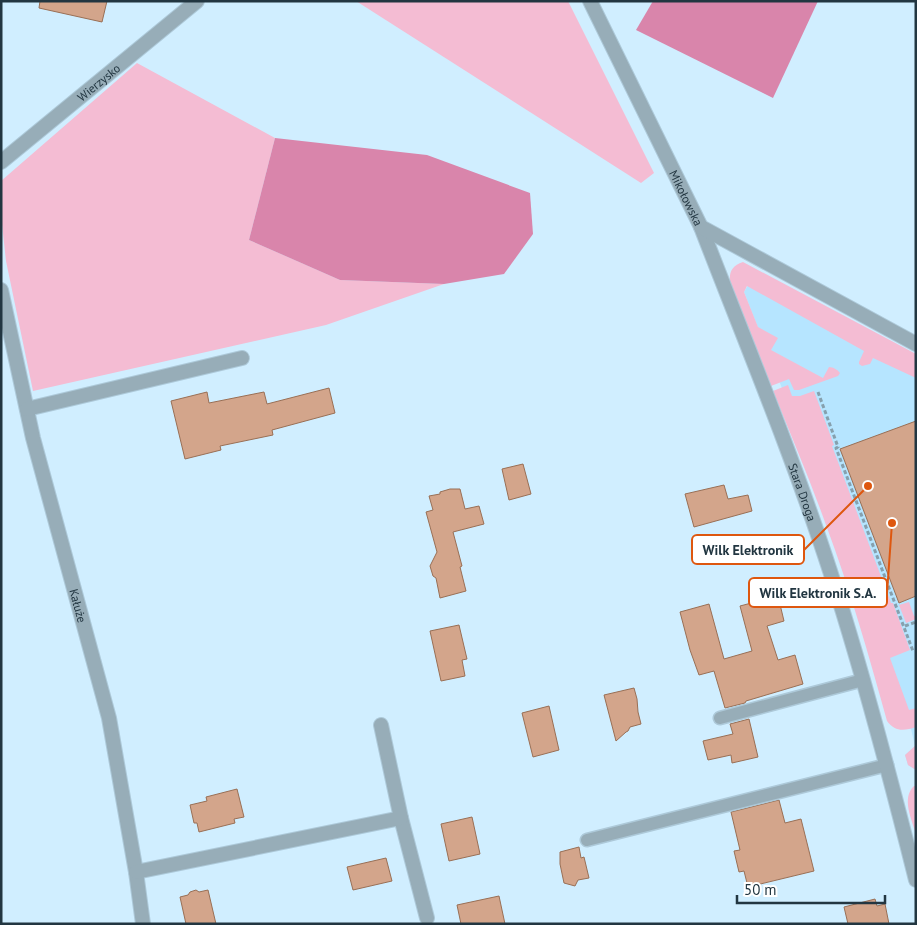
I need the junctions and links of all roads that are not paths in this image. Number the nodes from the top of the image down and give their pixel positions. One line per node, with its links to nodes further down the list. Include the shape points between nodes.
1 (590, 1): 4 (street, Mikołowska)
2 (194, 2): 3 (street, Wierzysko)
3 (1, 162)
4 (701, 227): 6 (street, Mikołowska); 9 (street, Stara Droga, via 793,465)
5 (1, 290): 8 (street, Kałuże)
6 (916, 344)
7 (242, 358): 8 (street)
8 (27, 409): 15 (street, Kałuże, via 109,718)
9 (863, 680): 10 (lane); 12 (street, Stara Droga)
10 (720, 718)
11 (382, 725): 13 (street)
12 (887, 765): 14 (lane); 16 (street, Stara Droga)
13 (401, 818): 15 (street); 17 (street)
14 (587, 840)
15 (136, 872): 18 (street, Kałuże)
16 (916, 880)
17 (426, 918)
18 (143, 924)

